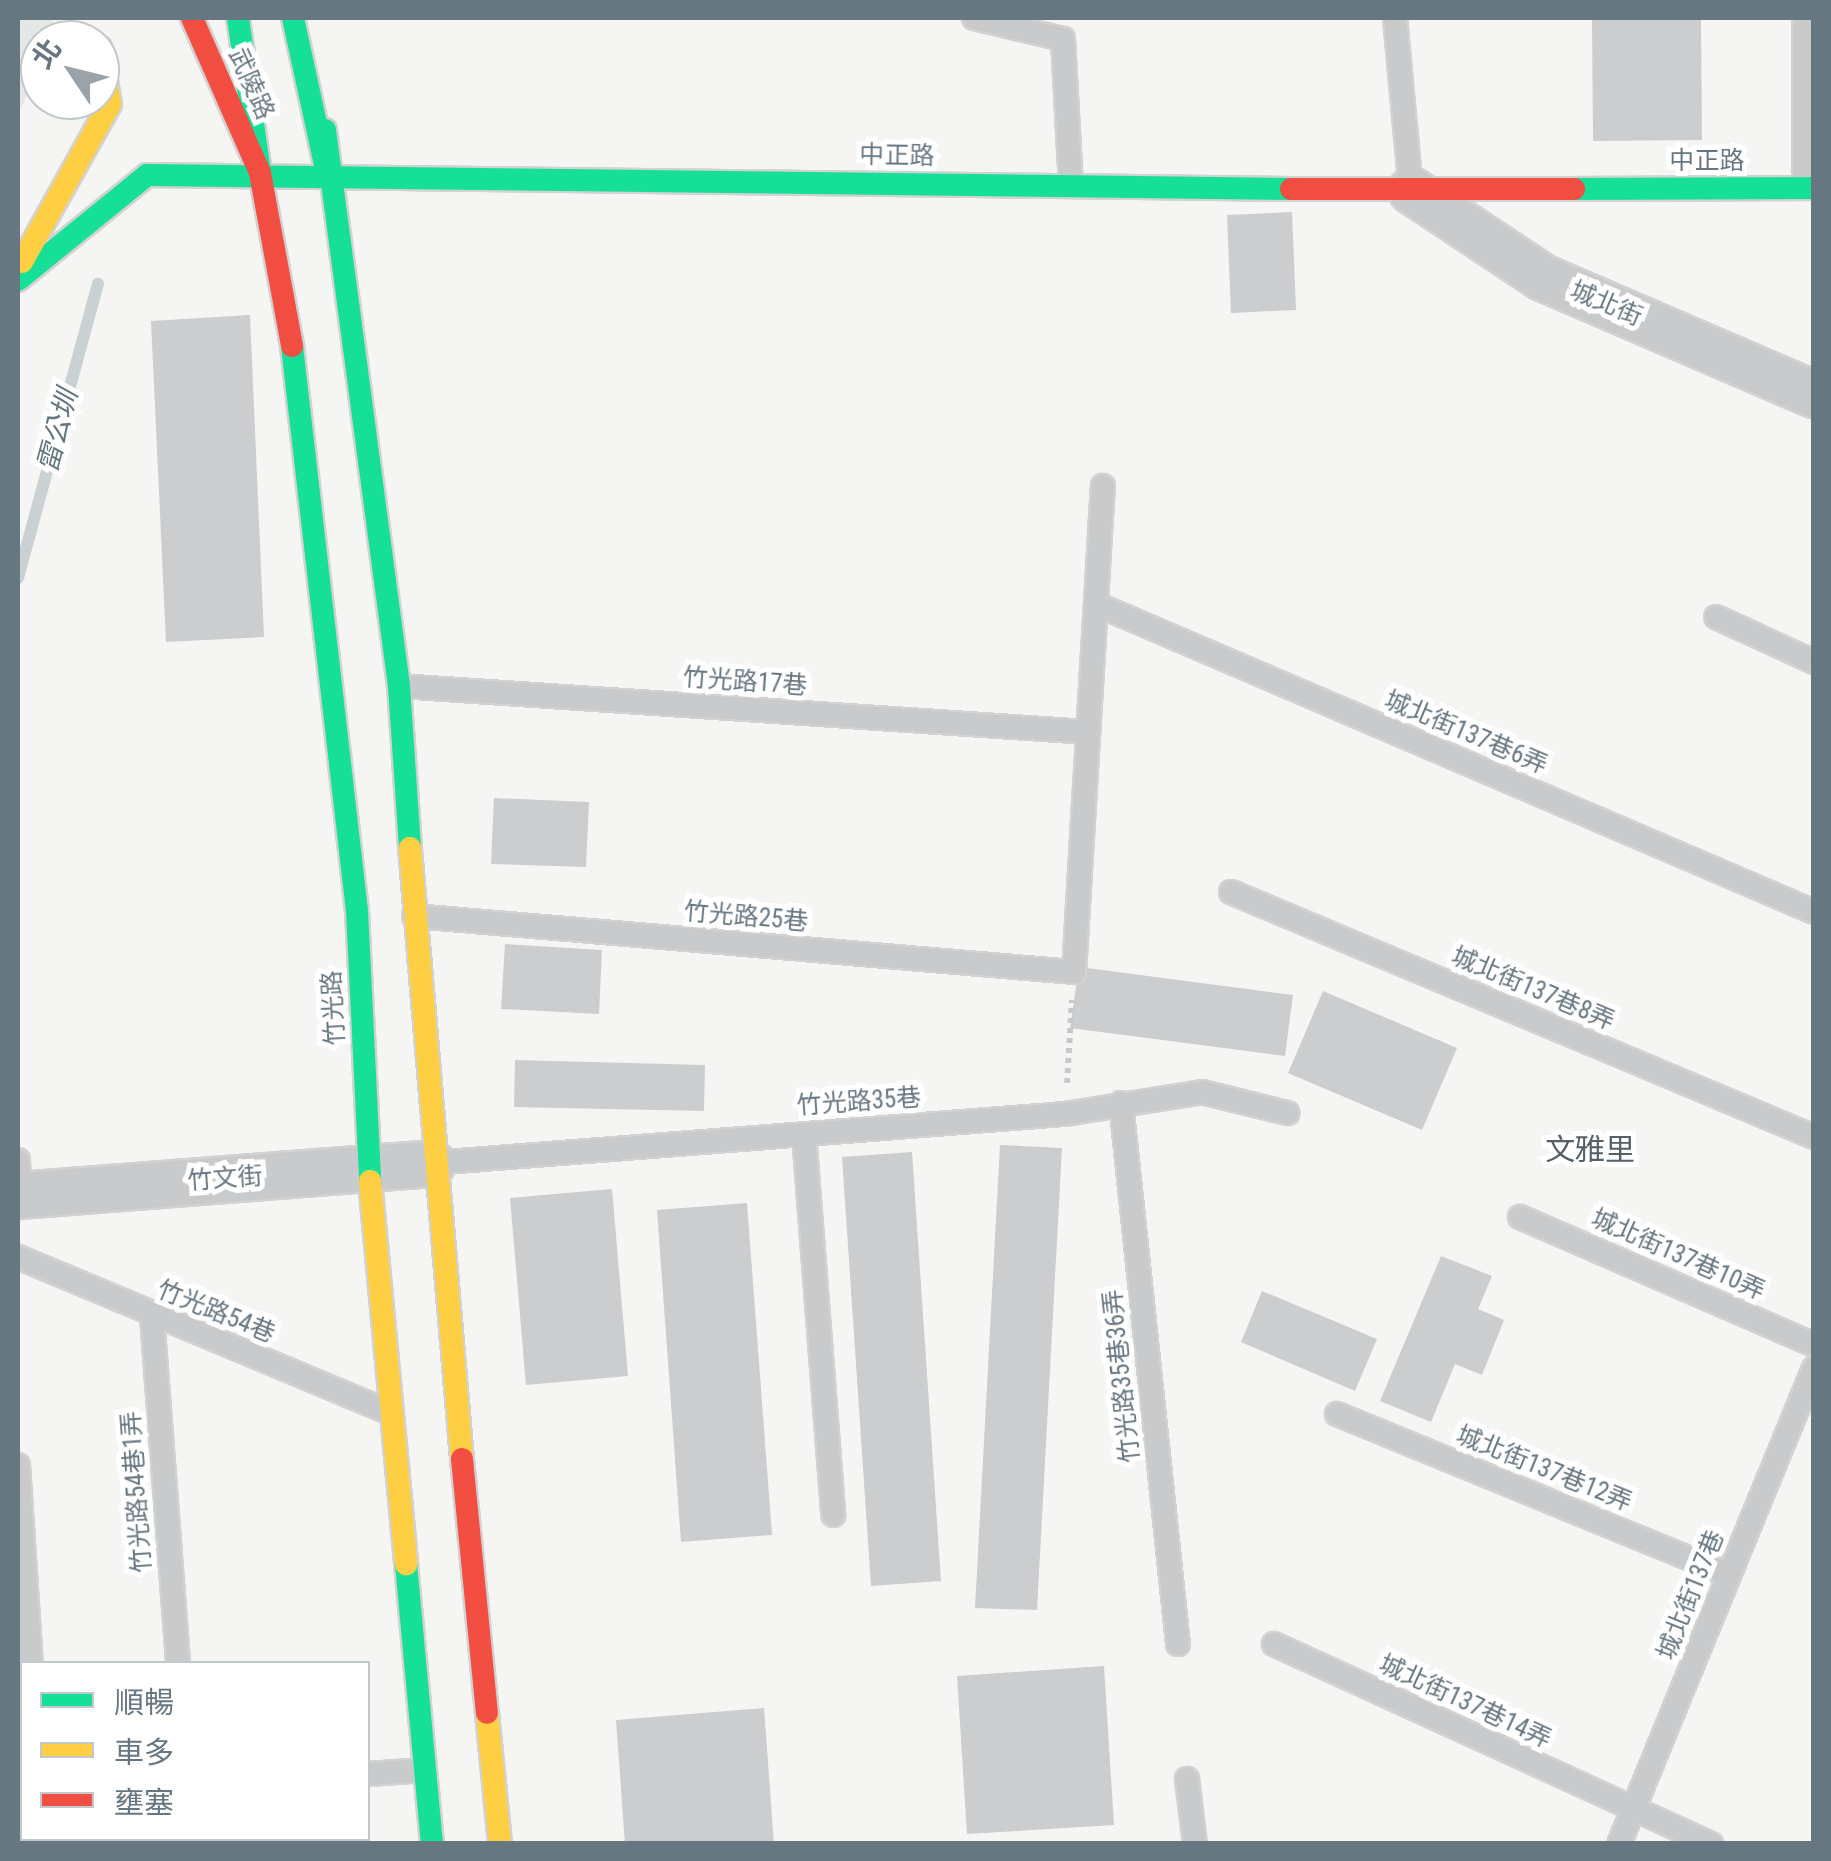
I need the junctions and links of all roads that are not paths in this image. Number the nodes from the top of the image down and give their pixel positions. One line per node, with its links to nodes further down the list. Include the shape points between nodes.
1 (192, 18): 9 (main road, 武陵路)
2 (238, 18): 9 (main road)
3 (293, 18): 10 (main road)
4 (318, 18): 10 (main road)
5 (974, 18): 11 (lane, via 1063,39)
6 (1395, 18): 13 (lane)
7 (1804, 18): 12 (lane)
8 (101, 120): 14 (main road)
9 (260, 173): 10 (main road, 中正路); 15 (main road, 中正路, via 148,175); 31 (main road, 竹光路, via 298,376 350,852)
10 (328, 178): 11 (main road, 中正路); 21 (main road)
11 (1071, 185): 13 (main road, 中正路)
12 (1809, 188): 13 (main road, 中正路)
13 (1411, 190): 16 (street, 城北街, via 1542,276)
14 (18, 269)
15 (18, 280)
16 (1814, 394)
17 (1103, 486): 18 (lane)
18 (1096, 604): 22 (lane); 24 (lane, 城北街137巷6弄)
19 (1716, 617): 20 (lane)
20 (1814, 662)
21 (400, 686): 22 (lane, 竹光路17巷); 25 (main road)
22 (1088, 732): 25 (lane, 竹光路25巷, via 1074,972)
23 (1231, 892): 29 (lane, 城北街137巷8弄)
24 (1814, 912)
25 (414, 916): 30 (main road)
26 (1121, 1103): 27 (lane, 竹光路35巷, via 1202,1092); 28 (lane, 竹光路35巷, via 1065,1114); 43 (lane, 竹光路35巷36弄)
27 (1287, 1113)
28 (804, 1134): 30 (lane, 竹光路35巷); 41 (lane)
29 (1814, 1137)
30 (432, 1163): 31 (street, 竹文街); 52 (main road)
31 (369, 1168): 32 (street, 竹文街); 39 (main road, 竹光路)
32 (18, 1184)
33 (1520, 1216): 36 (lane, 城北街137巷10弄)
34 (18, 1257): 35 (lane, 竹光路54巷)
35 (152, 1316): 39 (lane, 竹光路54巷); 46 (lane, 竹光路54巷1弄)
36 (1814, 1345)
37 (1814, 1368): 42 (lane, 城北街137巷)
38 (1337, 1414): 42 (lane, 城北街137巷12弄)
39 (394, 1415): 47 (main road, 竹光路)
40 (18, 1465): 45 (lane)
41 (833, 1515)
42 (1729, 1575): 50 (lane, 城北街137巷)
43 (1178, 1644)
44 (1274, 1644): 50 (lane, 城北街137巷14弄)
45 (31, 1661)
46 (178, 1661)
47 (425, 1770): 48 (lane); 51 (main road, 竹光路)
48 (370, 1774)
49 (1187, 1779): 53 (lane)
50 (1632, 1811): 54 (lane, 城北街137巷); 55 (lane, 城北街137巷14弄)
51 (432, 1844)
52 (500, 1844)
53 (1195, 1844)
54 (1619, 1844)
55 (1710, 1844)

